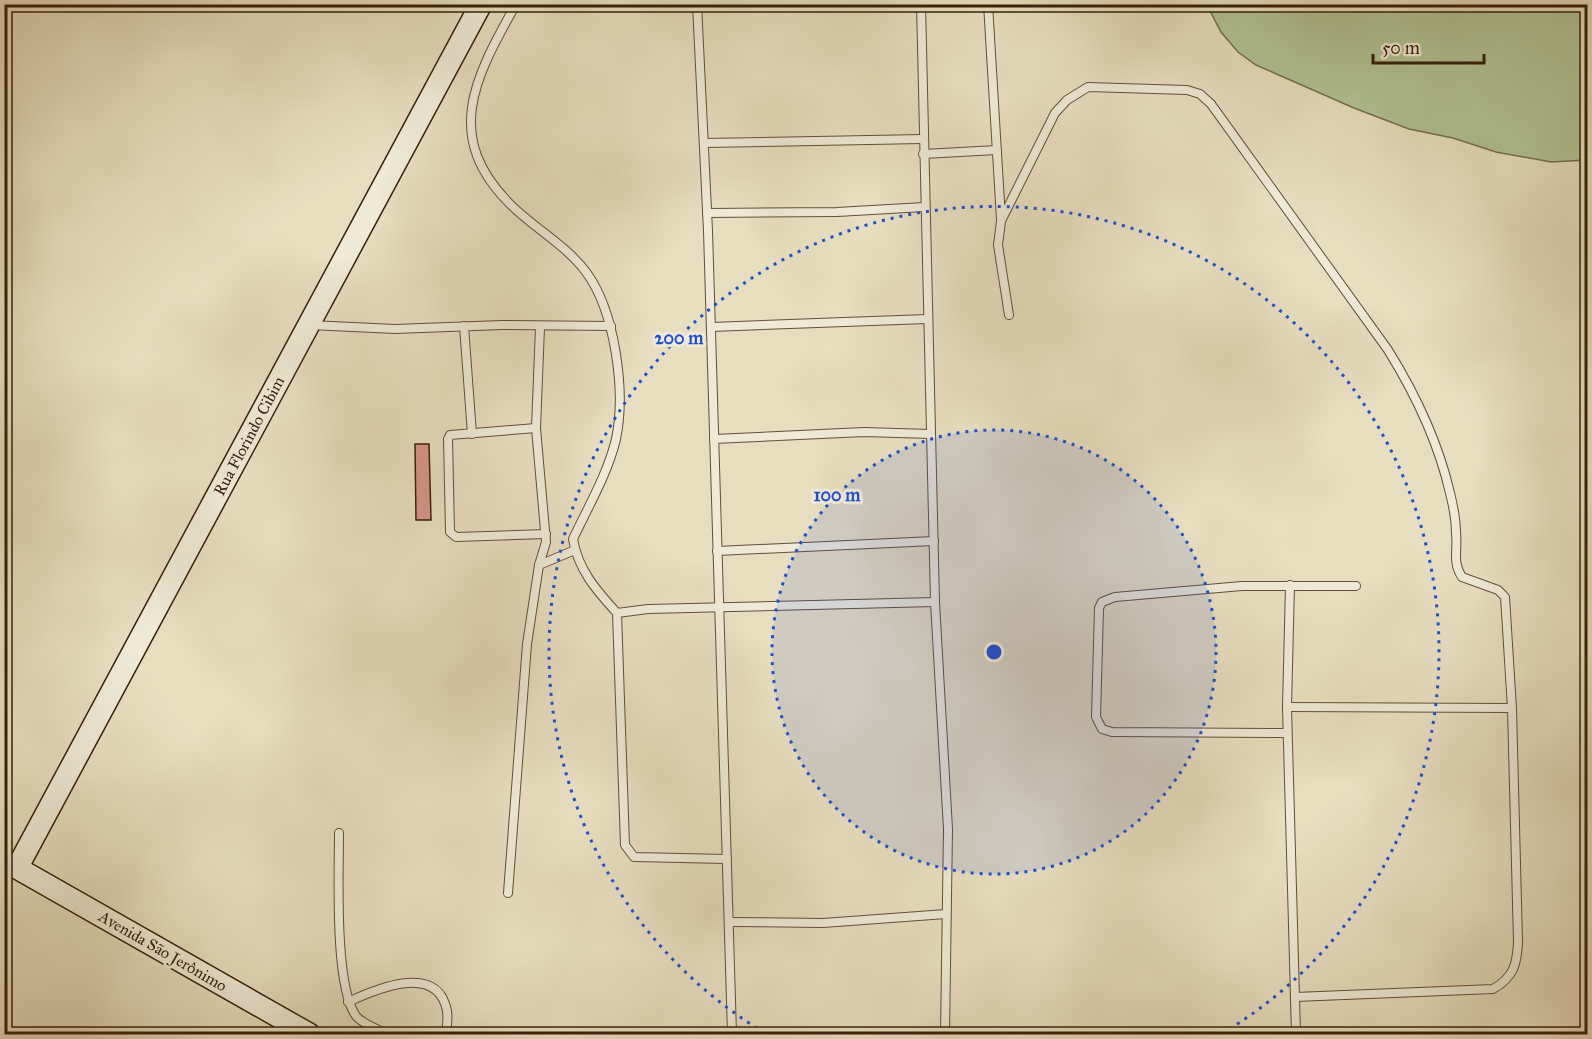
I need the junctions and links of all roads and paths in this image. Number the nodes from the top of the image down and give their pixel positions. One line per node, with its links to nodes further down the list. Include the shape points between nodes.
1 (481, 4): 17 (street, Rua Florindo Cibim)
2 (516, 4): 19 (lane, via 484,62 470,105 472,137 482,169 510,205 586,272)
3 (697, 4): 9 (lane)
4 (766, 4): 5 (lane)
5 (897, 4)
6 (921, 4): 8 (lane)
7 (988, 4): 10 (lane)
8 (923, 139): 9 (lane); 11 (lane)
9 (704, 143): 13 (lane)
10 (997, 150): 11 (lane); 14 (lane)
11 (924, 154): 12 (lane)
12 (924, 207): 13 (lane); 16 (lane)
13 (707, 213): 21 (lane)
14 (1001, 220): 15 (lane, via 998,245); 37 (lane, via 1055,113 1080,90 1096,86 1187,90 1200,94 1211,104 1388,350 1411,388 1441,457 1451,495 1457,534 1455,564 1462,577 1498,590 1505,597)
15 (1008, 315)
16 (927, 319): 21 (lane); 24 (lane)
17 (309, 325): 18 (lane, via 394,329); 41 (street, Rua Florindo Cibim)
18 (464, 326): 20 (lane); 23 (lane)
19 (611, 326): 20 (lane); 28 (lane, via 620,391 616,440 573,539)
20 (540, 327): 22 (lane)
21 (711, 327): 25 (lane)
22 (536, 428): 23 (lane); 26 (lane)
23 (472, 434): 26 (lane, via 453,434 448,439 450,532 456,537)
24 (931, 434): 25 (lane, via 864,432); 27 (lane)
25 (714, 439): 29 (lane)
26 (546, 534): 30 (lane)
27 (934, 541): 29 (lane); 33 (lane)
28 (575, 550): 30 (lane); 35 (lane, via 587,579)
29 (717, 551): 34 (lane)
30 (539, 565): 42 (lane, via 527,644)
31 (1290, 585): 32 (lane); 36 (lane); 38 (lane, via 1105,599 1099,608 1096,717 1102,729 1112,732)
32 (1356, 586)
33 (935, 602): 34 (lane); 43 (lane, via 948,829)
34 (719, 609): 35 (lane, via 648,609); 40 (lane)
35 (617, 614): 40 (lane, via 625,845 634,857)
36 (1287, 707): 37 (lane); 38 (lane)
37 (1512, 708): 45 (lane, via 1518,942 1514,972 1493,989)
38 (1287, 733): 45 (lane)
39 (339, 833): 46 (lane, via 338,923)
40 (727, 859): 44 (lane)
41 (16, 868): 47 (street, Avenida São Jerônimo)
42 (508, 893)
43 (946, 914): 44 (lane, via 823,922); 51 (lane)
44 (729, 922): 50 (lane)
45 (1294, 997): 52 (lane)
46 (348, 1002): 48 (lane, via 357,1018); 49 (lane, via 384,986 417,982 437,991 447,1010)
47 (309, 1035)
48 (387, 1035)
49 (446, 1035)
50 (732, 1035)
51 (945, 1035)
52 (1296, 1035)

